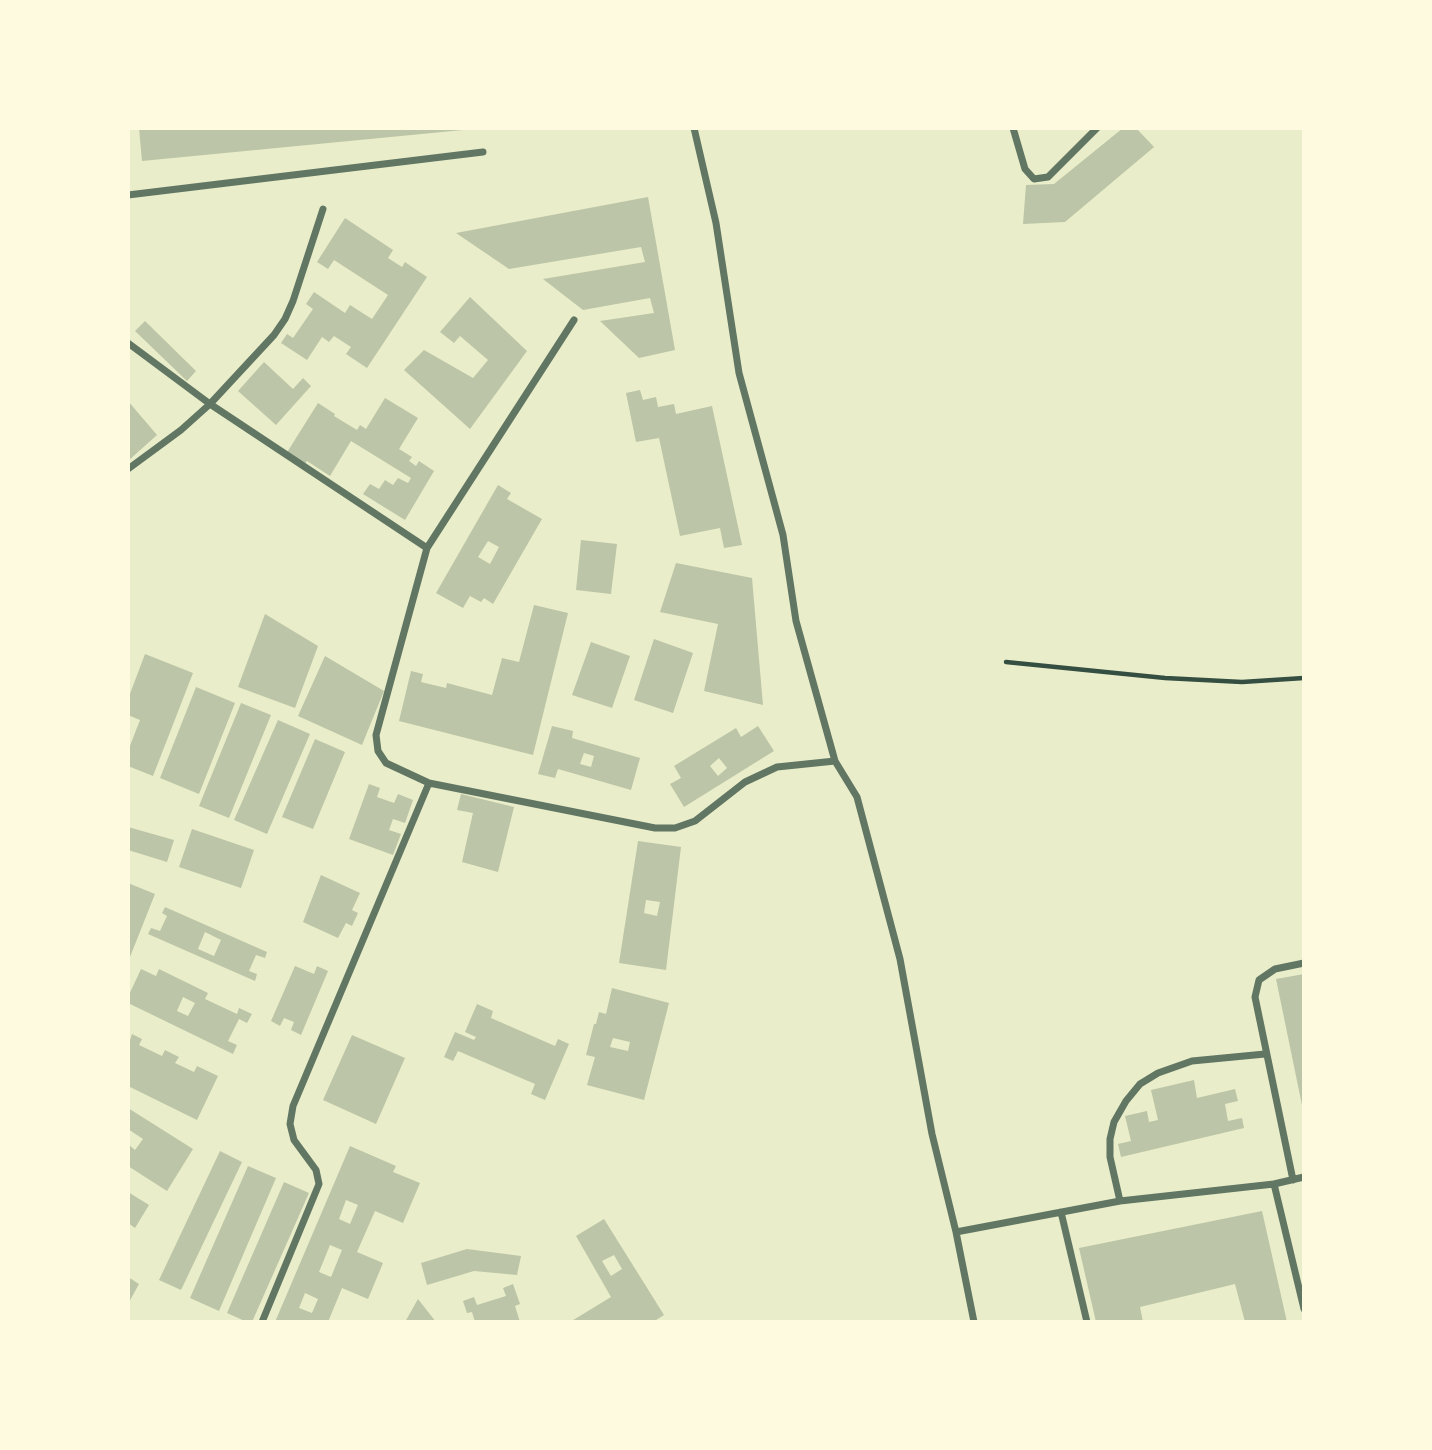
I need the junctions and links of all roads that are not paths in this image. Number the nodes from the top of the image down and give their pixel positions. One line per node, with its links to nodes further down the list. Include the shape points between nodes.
1 (694, 128): 12 (street, via 716,223 739,373 783,535 796,621)
2 (1013, 128): 3 (street, via 1025,169 1034,179 1048,177)
3 (1097, 128)
4 (483, 152): 5 (street)
5 (128, 195)
6 (323, 209): 9 (street, via 285,319)
7 (574, 320): 11 (street)
8 (128, 343): 9 (street)
9 (210, 404): 10 (street); 11 (street)
10 (128, 469)
11 (427, 548): 13 (street, via 376,735 386,763)
12 (835, 761): 13 (street, via 777,767 745,782 695,821 674,828); 21 (street, via 857,797 900,959 932,1134)
13 (429, 783): 23 (street, via 293,1105 290,1124 294,1140 316,1170 319,1184)
14 (1304, 963): 15 (street, via 1275,969 1259,980 1255,997)
15 (1265, 1054): 17 (street); 19 (street, via 1192,1061 1140,1084 1114,1122 1110,1139)
16 (1304, 1177): 17 (street)
17 (1293, 1180): 18 (street)
18 (1274, 1184): 19 (street); 22 (street)
19 (1119, 1201): 20 (street)
20 (1061, 1212): 21 (street); 25 (street)
21 (956, 1232): 24 (street)
22 (1304, 1309)
23 (262, 1322)
24 (974, 1322)
25 (1087, 1322)

